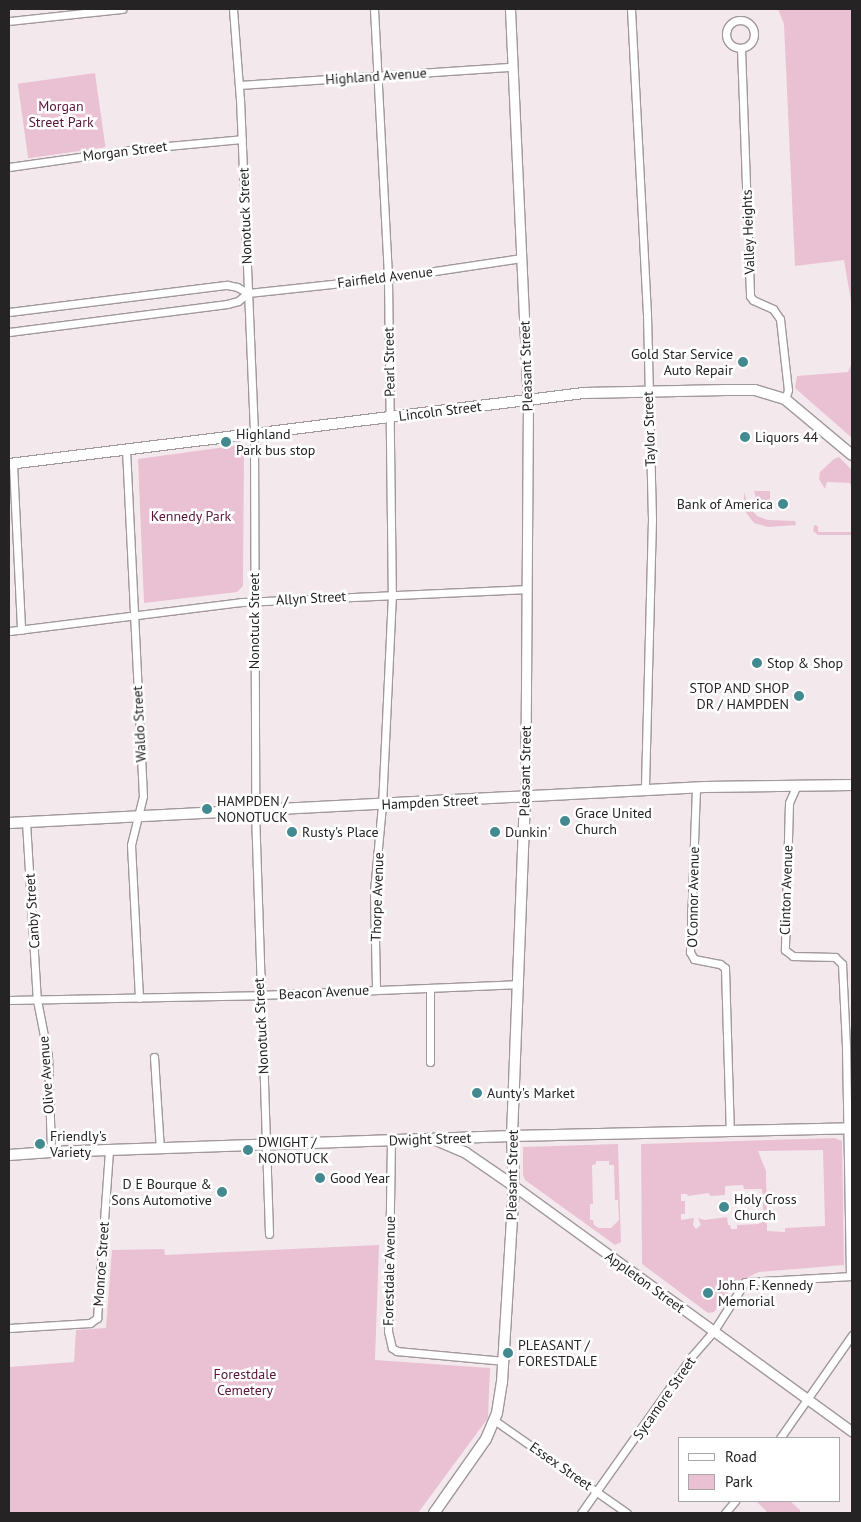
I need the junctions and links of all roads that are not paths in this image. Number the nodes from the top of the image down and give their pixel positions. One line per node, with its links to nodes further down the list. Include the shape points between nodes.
1 (117, 9): 2 (street); 7 (street)
2 (122, 9)
3 (233, 9): 11 (street, Nonotuck Street)
4 (374, 9): 10 (street, Pearl Street)
5 (510, 9): 9 (street, Pleasant Street)
6 (630, 9): 19 (street, Taylor Street, via 647,315)
7 (9, 21)
8 (741, 48): 8 (street, via 750,45 754,32 747,21 737,20 729,24 726,38 732,46); 20 (street, Valley Heights, via 750,296 773,309 780,319 788,390)
9 (512, 67): 10 (street, Highland Avenue); 14 (street, Pleasant Street)
10 (378, 77): 11 (street, Highland Avenue); 15 (street, Pearl Street)
11 (239, 85): 12 (street, Nonotuck Street)
12 (242, 139): 13 (street, Morgan Street, via 135,149); 16 (street, Nonotuck Street)
13 (9, 168)
14 (522, 258): 15 (street, Fairfield Avenue); 21 (street, Pleasant Street)
15 (388, 278): 16 (street, Fairfield Avenue); 22 (street, Pearl Street)
16 (248, 293): 17 (street, Fairfield Avenue, via 237,286 227,285); 18 (street, Fairfield Avenue, via 227,304); 23 (street, Nonotuck Street)
17 (9, 312)
18 (9, 332)
19 (648, 391): 20 (main road, Lincoln Street, via 755,390); 21 (main road, Lincoln Street, via 584,393); 36 (street, Taylor Street, via 652,519)
20 (785, 399): 25 (main road, Lincoln Street)
21 (528, 400): 22 (main road, Lincoln Street); 27 (street, Pleasant Street)
22 (390, 417): 23 (main road, Lincoln Street); 28 (street, Pearl Street)
23 (254, 434): 24 (main road, Lincoln Street); 29 (street, Nonotuck Street)
24 (126, 449): 26 (main road, Lincoln Street); 30 (street, Waldo Street)
25 (852, 456)
26 (11, 464): 31 (street)
27 (526, 589): 28 (street, Allyn Street); 37 (street, Pleasant Street)
28 (392, 594): 29 (street, Allyn Street); 38 (street, Pearl Street)
29 (253, 601): 30 (street, Allyn Street); 39 (street, Nonotuck Street)
30 (134, 614): 31 (street, Allyn Street); 40 (street, Waldo Street, via 142,796)
31 (21, 630): 32 (street, Allyn Street)
32 (9, 631)
33 (852, 785): 34 (main road, Hampden Street)
34 (796, 787): 35 (main road, Hampden Street); 52 (street, Clinton Avenue, via 789,803 785,950 793,956 835,957 842,964)
35 (696, 788): 36 (main road, Hampden Street); 53 (street, O'Connor Avenue, via 690,952 694,960 720,964 725,968)
36 (645, 790): 37 (main road, Hampden Street)
37 (525, 797): 38 (main road, Hampden Street); 43 (main road, Pleasant Street)
38 (382, 805): 39 (main road, Hampden Street); 45 (street, Thorpe Avenue, via 374,892)
39 (254, 810): 40 (main road, Hampden Street); 46 (street, Nonotuck Street)
40 (137, 816): 41 (main road, Hampden Street); 47 (street, Waldo Street, via 131,845)
41 (26, 822): 42 (main road, Hampden Street); 49 (street, Canby Street)
42 (9, 823)
43 (519, 984): 44 (street, Beacon Avenue); 54 (main road, Pleasant Street)
44 (430, 988): 45 (street, Beacon Avenue); 51 (street)
45 (376, 989): 46 (street, Beacon Avenue)
46 (259, 995): 47 (street, Beacon Avenue); 57 (street, Nonotuck Street)
47 (139, 998): 49 (street, Beacon Avenue)
48 (9, 1000): 49 (street, Beacon Avenue)
49 (37, 1000): 60 (street, Olive Avenue, via 48,1056)
50 (154, 1057): 58 (street)
51 (430, 1062)
52 (850, 1128): 53 (main road, Dwight Street); 64 (street, Clinton Avenue)
53 (730, 1132): 54 (main road, Dwight Street)
54 (512, 1136): 55 (main road, Dwight Street); 62 (main road, Pleasant Street)
55 (434, 1139): 56 (main road, Dwight Street); 62 (main road, Appleton Street, via 466,1153)
56 (390, 1141): 57 (main road, Dwight Street); 68 (street, Forestdale Avenue, via 388,1330 392,1348)
57 (267, 1144): 58 (main road, Dwight Street); 63 (street, Nonotuck Street)
58 (160, 1148): 59 (main road, Dwight Street)
59 (109, 1150): 60 (main road, Dwight Street); 65 (street, Monroe Street, via 97,1318 90,1323)
60 (51, 1152): 61 (main road, Dwight Street)
61 (9, 1155)
62 (514, 1186): 66 (street, Appleton Street); 68 (main road, Pleasant Street)
63 (269, 1234)
64 (851, 1276): 66 (street, Sycamore Street, via 746,1282)
65 (9, 1328)
66 (713, 1332): 69 (street, Appleton Street); 73 (street, Sycamore Street, via 692,1356)
67 (852, 1335): 69 (street)
68 (504, 1361): 70 (main road, Pleasant Street)
69 (808, 1399): 71 (street, Appleton Street); 72 (street)
70 (494, 1420): 73 (street, Essex Street); 75 (main road, Pleasant Street, via 486,1438)
71 (852, 1432)
72 (781, 1437)
73 (598, 1492): 76 (street, Sycamore Street); 77 (street, Essex Street)
74 (734, 1502): 78 (street)
75 (434, 1513)
76 (581, 1513)
77 (627, 1513)
78 (725, 1513)

